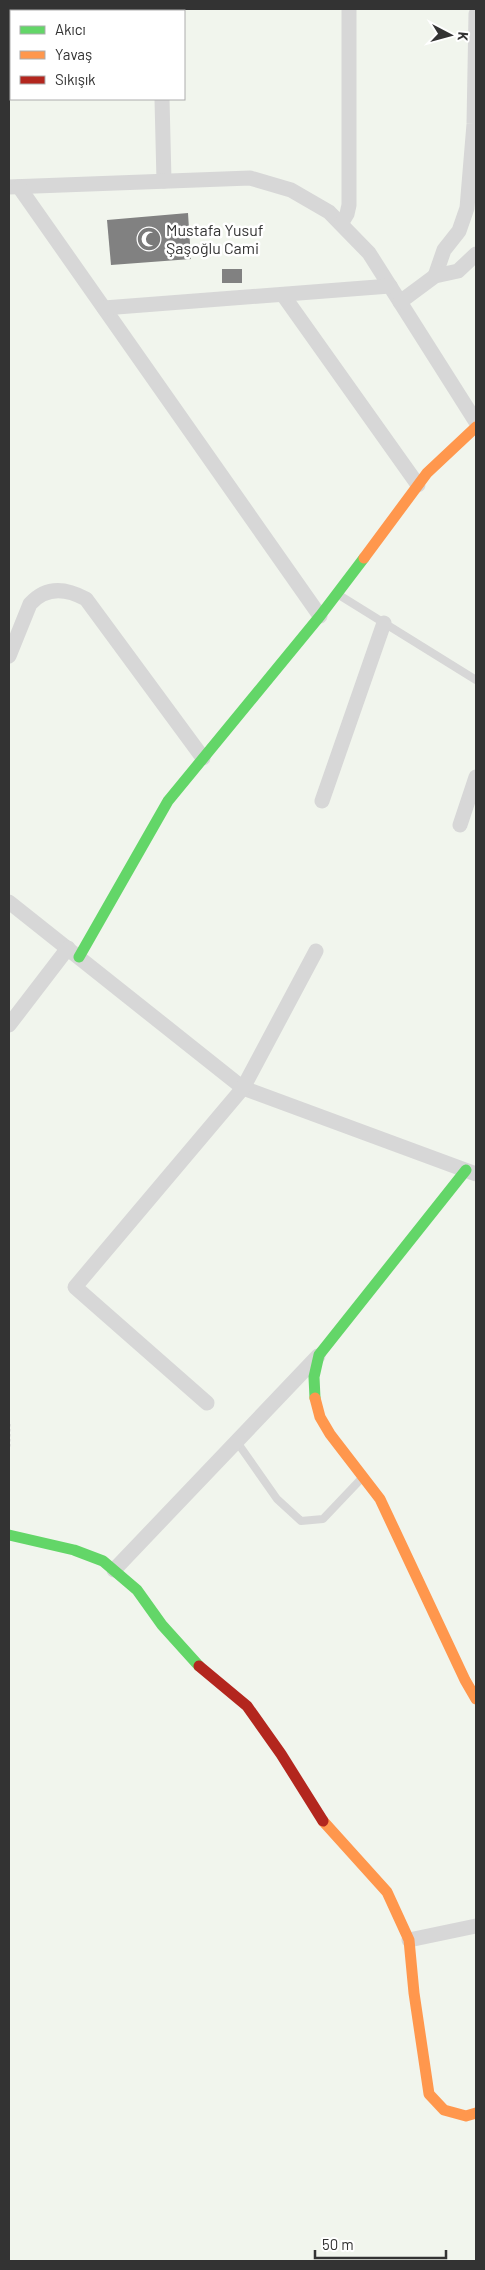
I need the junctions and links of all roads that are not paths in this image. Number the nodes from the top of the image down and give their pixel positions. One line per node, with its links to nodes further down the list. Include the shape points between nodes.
1 (349, 9): 6 (street, via 349,206)
2 (476, 14): 8 (street, via 474,124 467,208 460,231 444,250)
3 (162, 100): 4 (street)
4 (164, 181): 5 (street); 6 (street, via 250,178 291,190 328,212)
5 (14, 187): 12 (street)
6 (341, 224): 9 (street, via 369,253)
7 (476, 254): 8 (street, via 458,271)
8 (436, 276): 11 (street)
9 (390, 286): 10 (street); 11 (street)
10 (283, 294): 12 (street); 15 (street)
11 (400, 302): 13 (street)
12 (104, 308): 17 (street)
13 (476, 422)
14 (476, 427): 15 (street)
15 (418, 485): 16 (street)
16 (337, 594): 17 (street); 18 (lane)
17 (320, 616): 21 (street)
18 (384, 623): 20 (lane); 23 (street)
19 (9, 656): 21 (street, via 30,604 36,597 54,590 76,593 86,599)
20 (476, 680)
21 (203, 758): 27 (street, via 168,801)
22 (476, 777): 24 (street)
23 (322, 801)
24 (460, 825)
25 (9, 902): 27 (street)
26 (316, 951): 29 (street)
27 (74, 952): 28 (street); 29 (street)
28 (9, 1025)
29 (242, 1088): 30 (street); 32 (street, via 75,1287)
30 (471, 1172): 31 (street)
31 (318, 1355): 33 (street); 34 (street, via 314,1377 320,1417)
32 (207, 1403)
33 (237, 1442): 34 (lane, via 277,1500 301,1521 324,1519); 36 (street)
34 (363, 1477): 37 (street, via 380,1499)
35 (9, 1535): 36 (street, via 74,1550 103,1561)
36 (114, 1570): 39 (street, via 137,1590 162,1625 202,1669 247,1706 326,1825 387,1892)
37 (474, 1691)
38 (476, 1926): 39 (street)
39 (409, 1940): 40 (street, via 429,2094 444,2110 466,2116)
40 (476, 2113)

